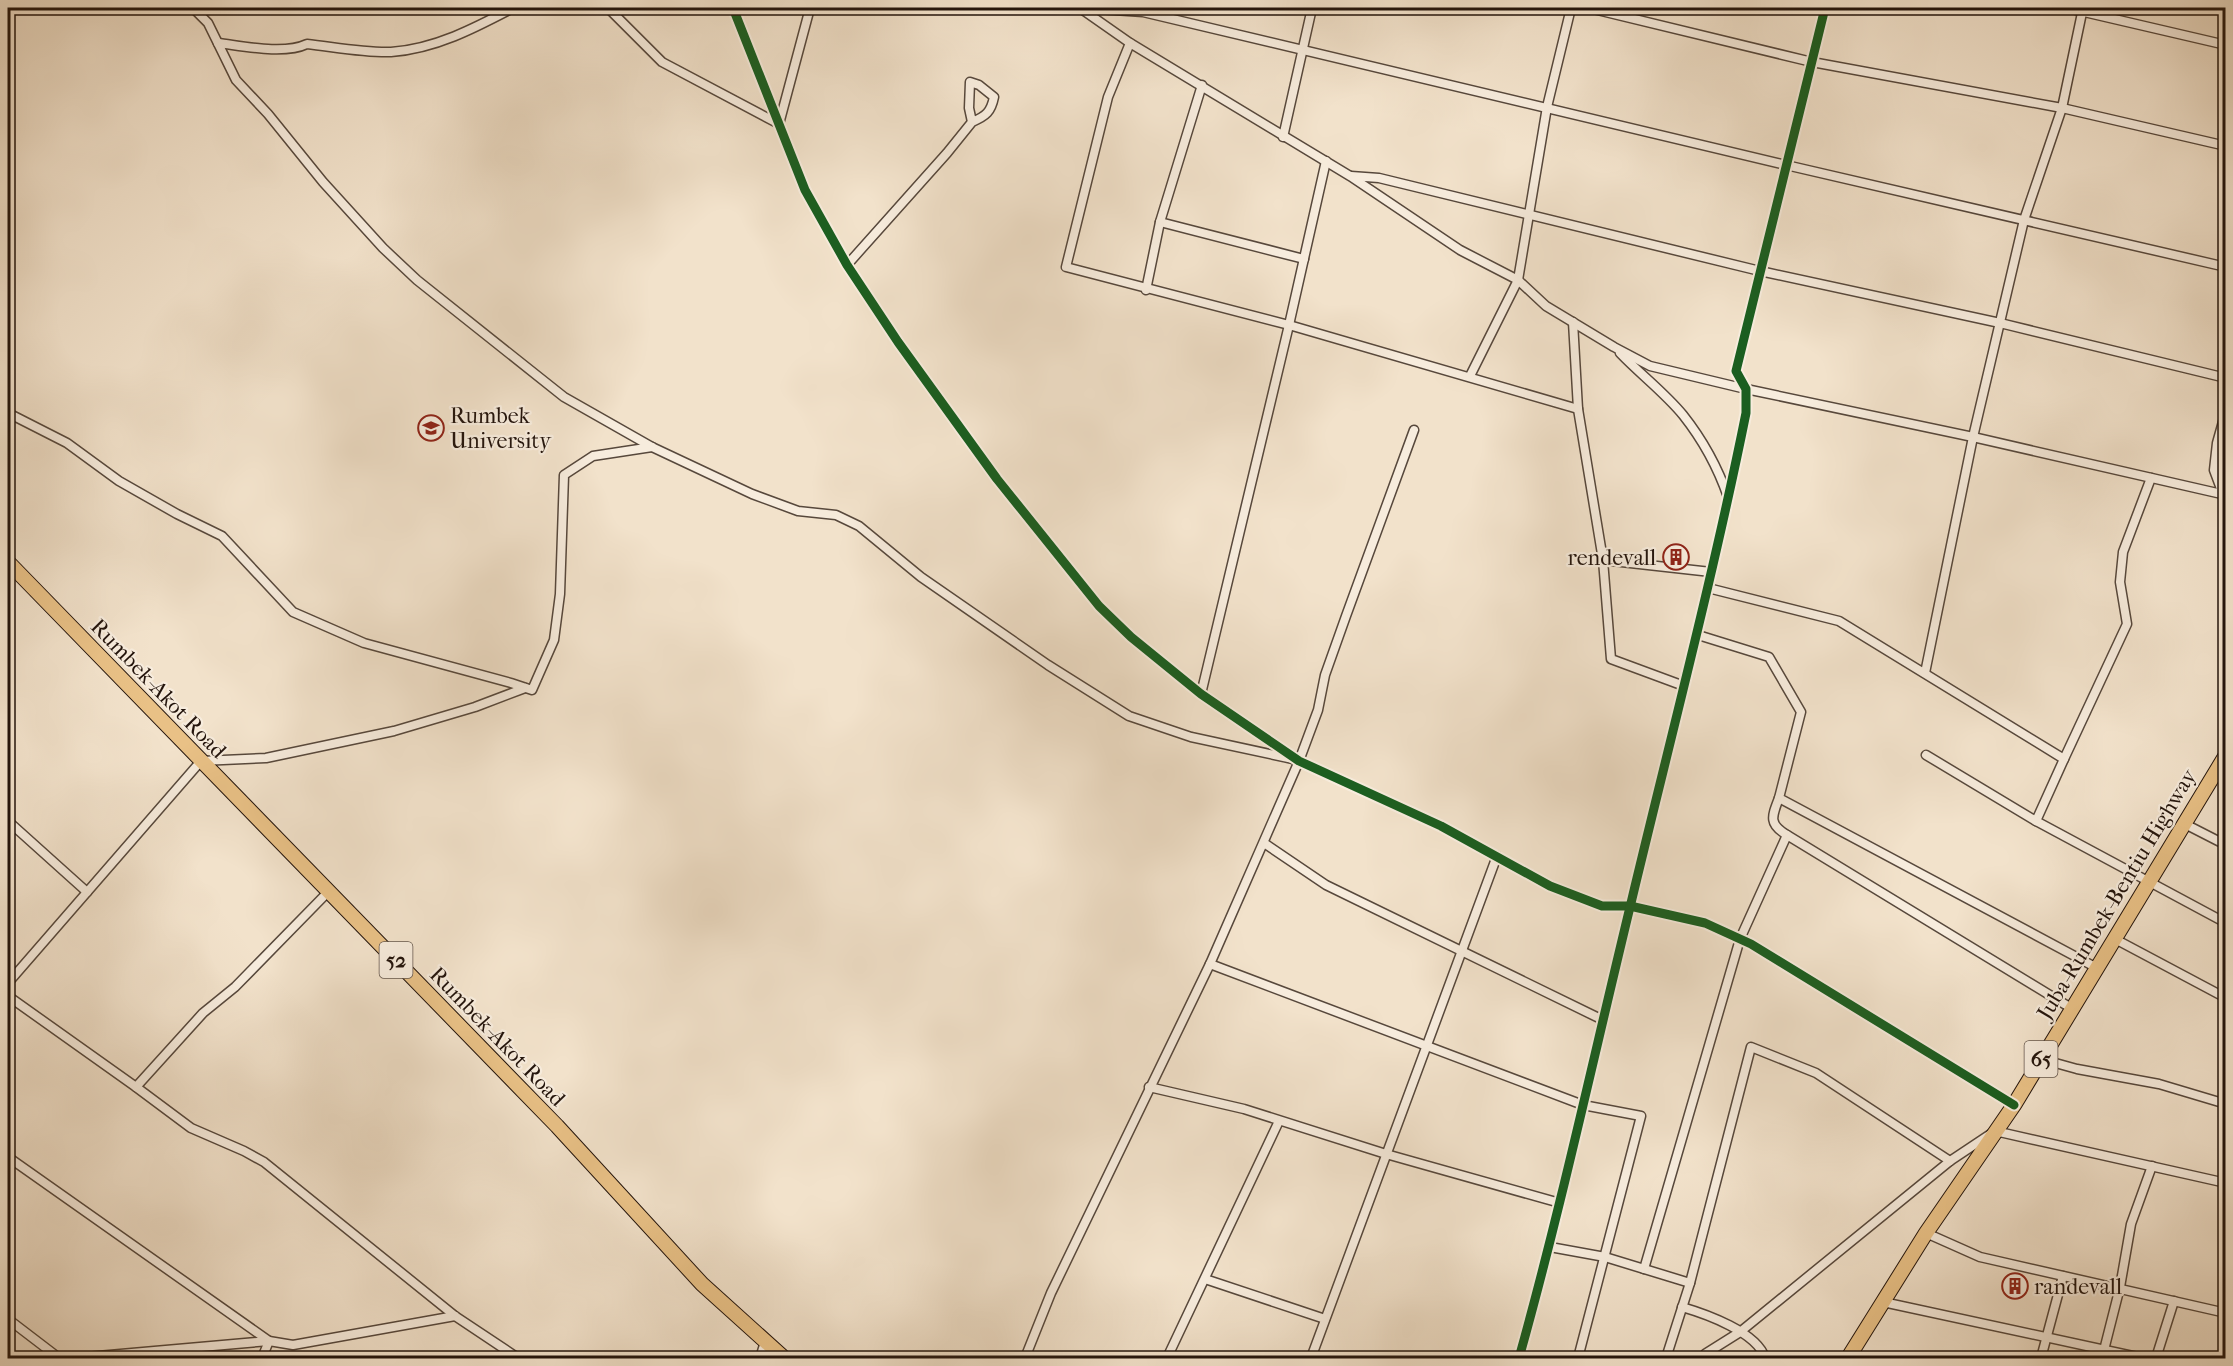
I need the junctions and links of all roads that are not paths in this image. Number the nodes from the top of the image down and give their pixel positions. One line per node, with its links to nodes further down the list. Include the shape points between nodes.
1 (192, 8): 13 (street, via 208,23)
2 (513, 8): 13 (street, via 454,37 422,48 390,52 307,44 298,49)
3 (608, 8): 22 (street, via 662,62)
4 (733, 8): 22 (street)
5 (810, 8): 22 (street)
6 (1081, 8): 14 (street); 16 (street, via 1143,12)
7 (1312, 8): 16 (street)
8 (1570, 8): 19 (street)
9 (1589, 8): 17 (street)
10 (1825, 8): 17 (street)
11 (2067, 8): 12 (street)
12 (2083, 9): 15 (street); 20 (street)
13 (218, 43): 49 (street, via 236,80 383,248 417,280 564,397)
14 (1130, 43): 18 (street); 36 (street, via 1108,97 1066,267)
15 (2226, 45)
16 (1302, 49): 19 (street); 23 (street)
17 (1812, 62): 20 (street); 26 (street)
18 (1202, 85): 23 (street); 30 (street)
19 (1547, 107): 26 (street); 28 (street)
20 (2062, 108): 24 (street); 29 (street)
21 (972, 122): 21 (street, via 991,111 994,97 970,82); 32 (street)
22 (779, 124): 32 (street, via 805,190)
23 (1283, 137): 25 (street)
24 (2226, 146)
25 (1326, 162): 27 (street); 31 (street)
26 (1786, 165): 29 (street); 34 (street)
27 (1350, 176): 28 (street, via 1379,178); 35 (street, via 1461,250)
28 (1529, 215): 34 (street); 35 (street)
29 (2024, 220): 33 (street); 38 (street)
30 (1160, 222): 31 (street); 36 (street)
31 (1304, 259): 39 (street)
32 (848, 265): 61 (street, via 985,462 1099,606)
33 (2226, 267)
34 (1760, 271): 38 (street); 43 (street, via 1736,371)
35 (1518, 280): 37 (street, via 1546,306); 41 (street)
36 (1146, 290): 39 (street)
37 (1573, 322): 40 (street); 44 (street)
38 (2000, 323): 42 (street); 48 (street)
39 (1289, 325): 41 (street); 61 (street)
40 (1614, 347): 43 (street, via 1650,366); 52 (street, via 1682,414 1721,477)
41 (1470, 376): 44 (street)
42 (2226, 378)
43 (1746, 389): 48 (street); 52 (street, via 1746,413)
44 (1578, 409): 53 (street)
45 (2226, 411): 51 (street, via 2214,470)
46 (8, 413): 60 (street, via 67,443 119,481 222,536 292,612 364,643)
47 (1414, 430): 66 (street, via 1342,626)
48 (1973, 437): 50 (street); 58 (street)
49 (652, 447): 60 (street, via 593,456 564,475 560,594 554,640 532,690); 66 (street, via 761,498 798,511 836,515 859,526 921,577 1129,716 1191,737)
50 (2151, 478): 51 (street); 63 (street, via 2123,552 2120,582 2127,624)
51 (2224, 495)
52 (1728, 497): 55 (street)
53 (1603, 560): 55 (street); 59 (street, via 1611,659)
54 (8, 562): 65 (main road, Rumbek-Akot Road / 52)
55 (1711, 572): 56 (street)
56 (1708, 588): 57 (street); 58 (street, via 1839,621)
57 (1698, 635): 59 (street); 67 (street, via 1769,657 1802,712)
58 (1925, 673): 63 (street)
59 (1684, 686): 78 (street)
60 (525, 688): 65 (street, via 393,731 266,758)
61 (1201, 694): 66 (street)
62 (1926, 755): 69 (street)
63 (2064, 759): 69 (street)
64 (2224, 759): 70 (main road, Juba-Rumbek-Bentiu Highway / 65)
65 (201, 761): 76 (main road, Rumbek-Akot Road / 52); 77 (street)
66 (1299, 761): 72 (street); 74 (street)
67 (1779, 798): 71 (street, via 1773,821); 84 (street)
68 (8, 821): 77 (street)
69 (2036, 821): 75 (street)
70 (2183, 824): 73 (street); 75 (main road, Juba-Rumbek-Bentiu Highway / 65)
71 (1787, 835): 80 (street); 88 (street)
72 (1264, 843): 82 (street, via 1326,885); 83 (street)
73 (2226, 845)
74 (1497, 856): 78 (street, via 1550,886 1602,906); 82 (street)
75 (2150, 882): 79 (street); 81 (main road, Juba-Rumbek-Bentiu Highway / 65)
76 (328, 891): 92 (street, via 235,987 202,1013); 123 (main road, Rumbek-Akot Road / 52, via 557,1126 702,1284)
77 (87, 892): 85 (street)
78 (1630, 906): 80 (street, via 1706,923); 89 (street)
79 (2226, 923)
80 (1740, 939): 96 (street); 108 (street)
81 (2115, 939): 84 (main road, Juba-Rumbek-Bentiu Highway / 65); 87 (street)
82 (1460, 952): 89 (street); 90 (street)
83 (1210, 964): 90 (street); 93 (street)
84 (2097, 968): 88 (main road, Juba-Rumbek-Bentiu Highway / 65)
85 (8, 983)
86 (8, 996): 92 (street)
87 (2226, 998)
88 (2072, 1008): 91 (main road, Juba-Rumbek-Bentiu Highway / 65)
89 (1603, 1020): 95 (street)
90 (1425, 1046): 95 (street); 99 (street)
91 (2041, 1059): 94 (street, via 2159,1084); 96 (main road, Juba-Rumbek-Bentiu Highway / 65)
92 (136, 1087): 117 (street, via 190,1128 264,1162)
93 (1149, 1087): 97 (street); 132 (street, via 1051,1293)
94 (2226, 1104)
95 (1583, 1105): 104 (street); 107 (street, via 1641,1116)
96 (2013, 1105): 98 (main road, Juba-Rumbek-Bentiu Highway / 65)
97 (1279, 1121): 99 (street); 110 (street)
98 (1995, 1131): 101 (street); 102 (street); 105 (main road, Juba-Rumbek-Bentiu Highway / 65)
99 (1386, 1154): 104 (street); 119 (street)
100 (8, 1157): 122 (street)
101 (1950, 1161): 111 (street, via 1816,1073 1751,1047); 120 (street)
102 (2152, 1166): 103 (street); 112 (street, via 2131,1224)
103 (2226, 1183)
104 (1560, 1203): 106 (street)
105 (1926, 1233): 109 (street, via 1980,1257); 114 (main road, Juba-Rumbek-Bentiu Highway / 65)
106 (1550, 1247): 107 (street); 135 (street)
107 (1605, 1257): 108 (street); 136 (street)
108 (1644, 1269): 111 (street)
109 (2063, 1276): 112 (street); 121 (street)
110 (1204, 1279): 119 (street); 133 (street)
111 (1690, 1282): 115 (street)
112 (2120, 1287): 113 (street); 124 (street)
113 (2174, 1301): 116 (street); 143 (street)
114 (1883, 1302): 121 (street); 140 (main road, Juba-Rumbek-Bentiu Highway / 65)
115 (1682, 1307): 120 (street, via 1705,1313); 137 (street)
116 (2226, 1313)
117 (455, 1316): 122 (street, via 292,1345); 129 (street)
118 (8, 1319): 126 (street)
119 (1325, 1319): 134 (street)
120 (1740, 1332): 138 (street, via 1705,1354); 139 (street, via 1756,1343)
121 (2046, 1338): 124 (street); 141 (street)
122 (269, 1341): 125 (street); 128 (street)
123 (765, 1342): 130 (street); 131 (main road, Rumbek-Akot Road / 52)
124 (2103, 1354): 142 (street)
125 (99, 1357): 127 (street)
126 (59, 1359)
127 (75, 1359)
128 (262, 1359)
129 (518, 1359)
130 (760, 1359)
131 (784, 1359)
132 (1025, 1359)
133 (1167, 1359)
134 (1311, 1359)
135 (1519, 1359)
136 (1578, 1359)
137 (1666, 1359)
138 (1704, 1359)
139 (1765, 1359)
140 (1848, 1359)
141 (2041, 1359)
142 (2142, 1359)
143 (2156, 1359)

